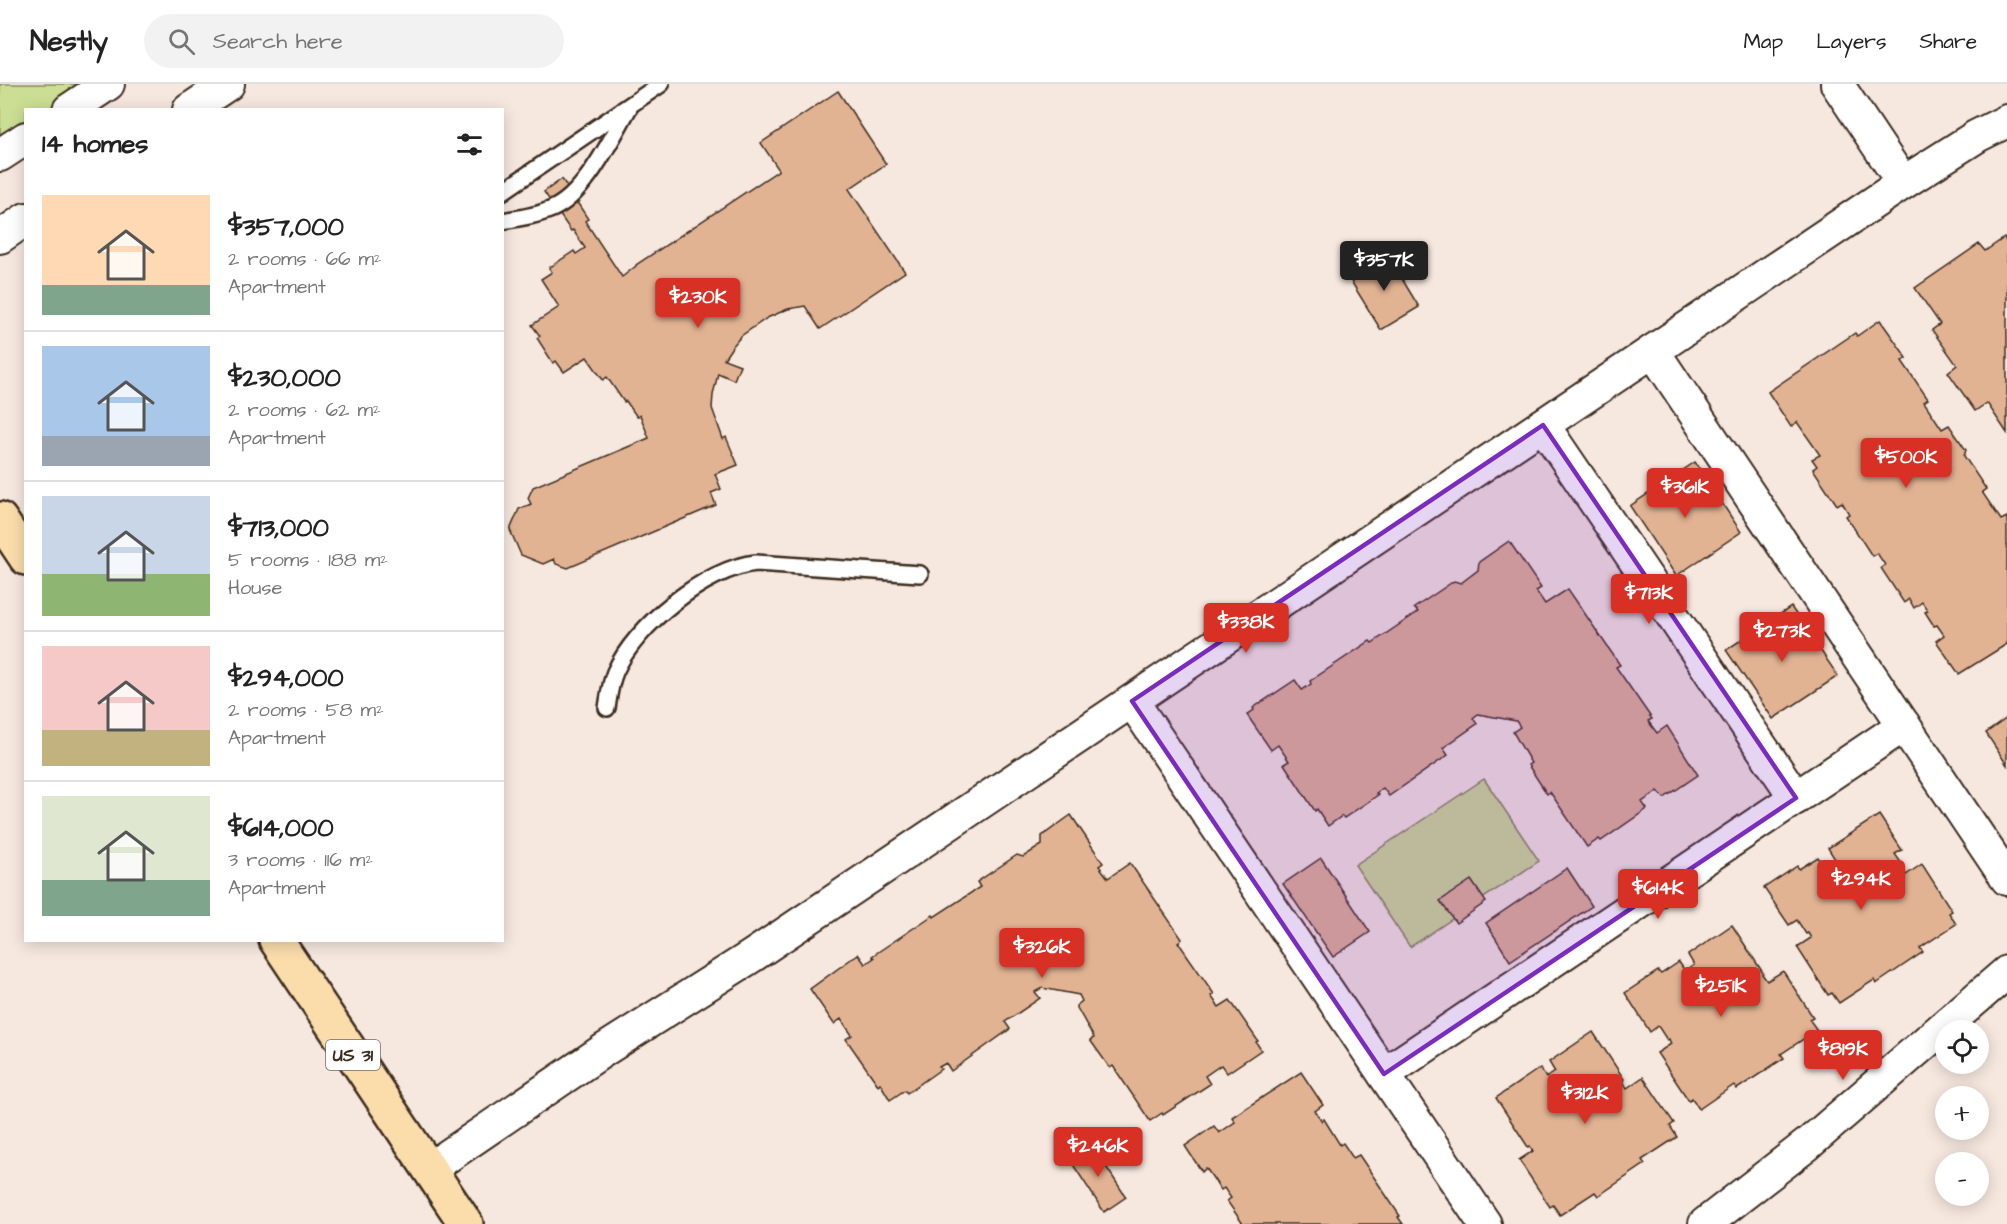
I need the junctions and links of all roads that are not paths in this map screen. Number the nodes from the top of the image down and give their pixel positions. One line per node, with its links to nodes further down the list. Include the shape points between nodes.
1 (108, 84): 6 (street)
2 (228, 84): 7 (street)
3 (661, 84): 5 (lane)
4 (1837, 84): 11 (street)
5 (632, 104): 12 (lane); 14 (lane, via 570,198 551,210)
6 (72, 108)
7 (192, 108)
8 (2007, 121): 11 (street)
9 (24, 139): 10 (street)
10 (0, 155)
11 (1903, 183): 16 (street)
12 (504, 191)
13 (24, 220): 15 (street)
14 (504, 221)
15 (0, 237)
16 (1653, 351): 17 (street); 23 (street)
17 (1543, 425): 21 (street); 24 (street)
18 (0, 519): 19 (main road)
19 (24, 555)
20 (920, 574): 22 (lane, via 756,563 723,572 668,608 634,643 615,672)
21 (1132, 701): 28 (street); 29 (street)
22 (607, 708)
23 (1904, 725): 24 (street); 25 (street)
24 (1796, 798): 28 (street)
25 (2007, 879)
26 (277, 942): 29 (main road, US 31)
27 (2007, 972): 32 (street, via 1808,1144)
28 (1384, 1074): 31 (street)
29 (429, 1169): 30 (main road, US 31)
30 (466, 1224)
31 (1485, 1224)
32 (1705, 1224)

